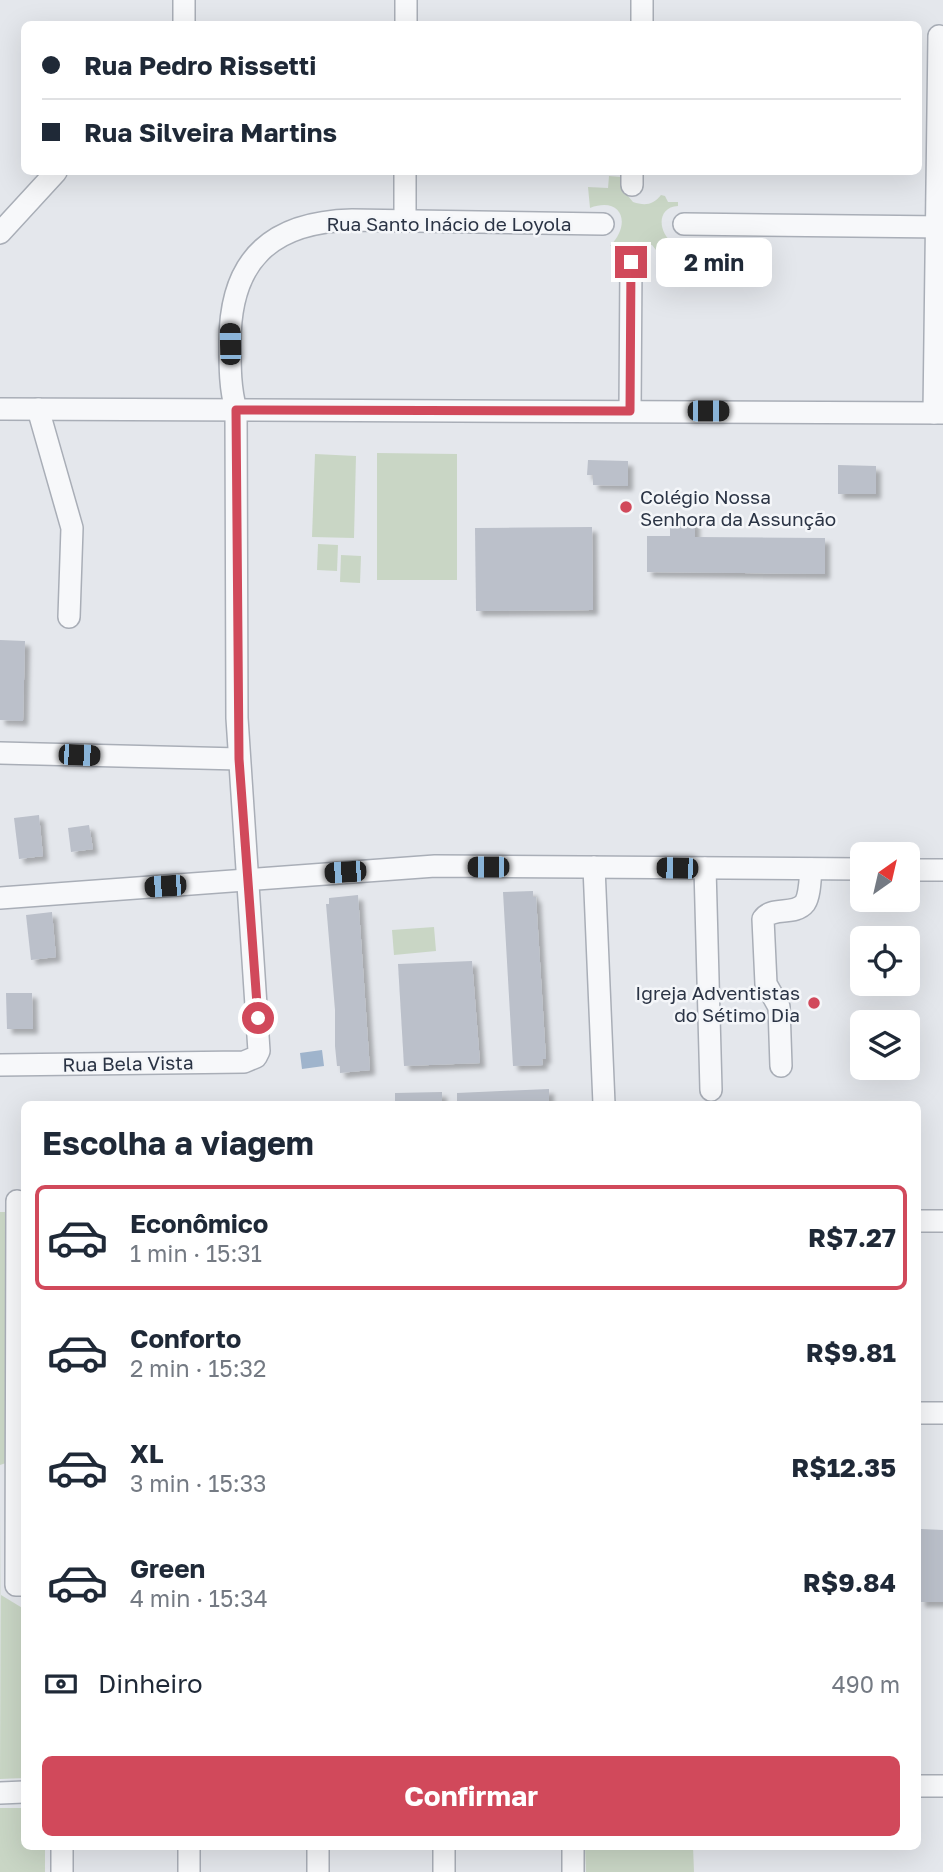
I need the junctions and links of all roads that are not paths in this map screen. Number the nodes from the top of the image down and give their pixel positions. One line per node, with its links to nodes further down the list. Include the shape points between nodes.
1 (184, 0): 4 (street)
2 (406, 0): 5 (street)
3 (642, 0): 6 (street)
4 (184, 21)
5 (406, 21)
6 (642, 21)
7 (934, 36): 13 (street)
8 (53, 175): 14 (street)
9 (405, 175): 10 (street)
10 (405, 221): 11 (street, Rua Santo Inácio de Loyola); 18 (street, Rua Santo Inácio de Loyola, via 315,223 281,235 256,256 245,271 229,325 230,384)
11 (603, 224)
12 (684, 224): 13 (street)
13 (940, 227): 20 (street)
14 (0, 233)
15 (631, 262): 19 (street)
16 (1, 409): 17 (street)
17 (38, 409): 18 (street); 21 (street, via 72,528)
18 (236, 410): 19 (street); 23 (street, Rua Santo Inácio de Loyola)
19 (630, 411): 20 (street)
20 (938, 412)
21 (69, 617)
22 (0, 752): 23 (street)
23 (239, 759): 30 (street, Rua Santo Inácio de Loyola)
24 (594, 867): 25 (street); 30 (street, via 435,866); 36 (street)
25 (705, 868): 26 (street); 35 (street)
26 (811, 869): 27 (street); 34 (street, via 805,903 768,913 763,919 766,984 779,1007)
27 (850, 869)
28 (920, 870): 29 (street)
29 (943, 870)
30 (247, 880): 31 (street); 32 (street, Rua Santo Inácio de Loyola, via 260,1046)
31 (0, 898)
32 (256, 1058): 33 (street, Rua Bela Vista, via 244,1062)
33 (0, 1065)
34 (781, 1066)
35 (711, 1090)
36 (604, 1101)
37 (14, 1201): 40 (street)
38 (921, 1221): 39 (street)
39 (943, 1221)
40 (21, 1331): 43 (street)
41 (921, 1413): 42 (street)
42 (943, 1413)
43 (14, 1466): 44 (street)
44 (20, 1585)
45 (921, 1786): 46 (street)
46 (943, 1786)
47 (21, 1792): 48 (street)
48 (0, 1793)
49 (62, 1850): 54 (street)
50 (188, 1850): 55 (street)
51 (318, 1850): 56 (street)
52 (444, 1850): 57 (street)
53 (573, 1850): 58 (street)
54 (62, 1872)
55 (189, 1872)
56 (318, 1872)
57 (444, 1872)
58 (573, 1872)

